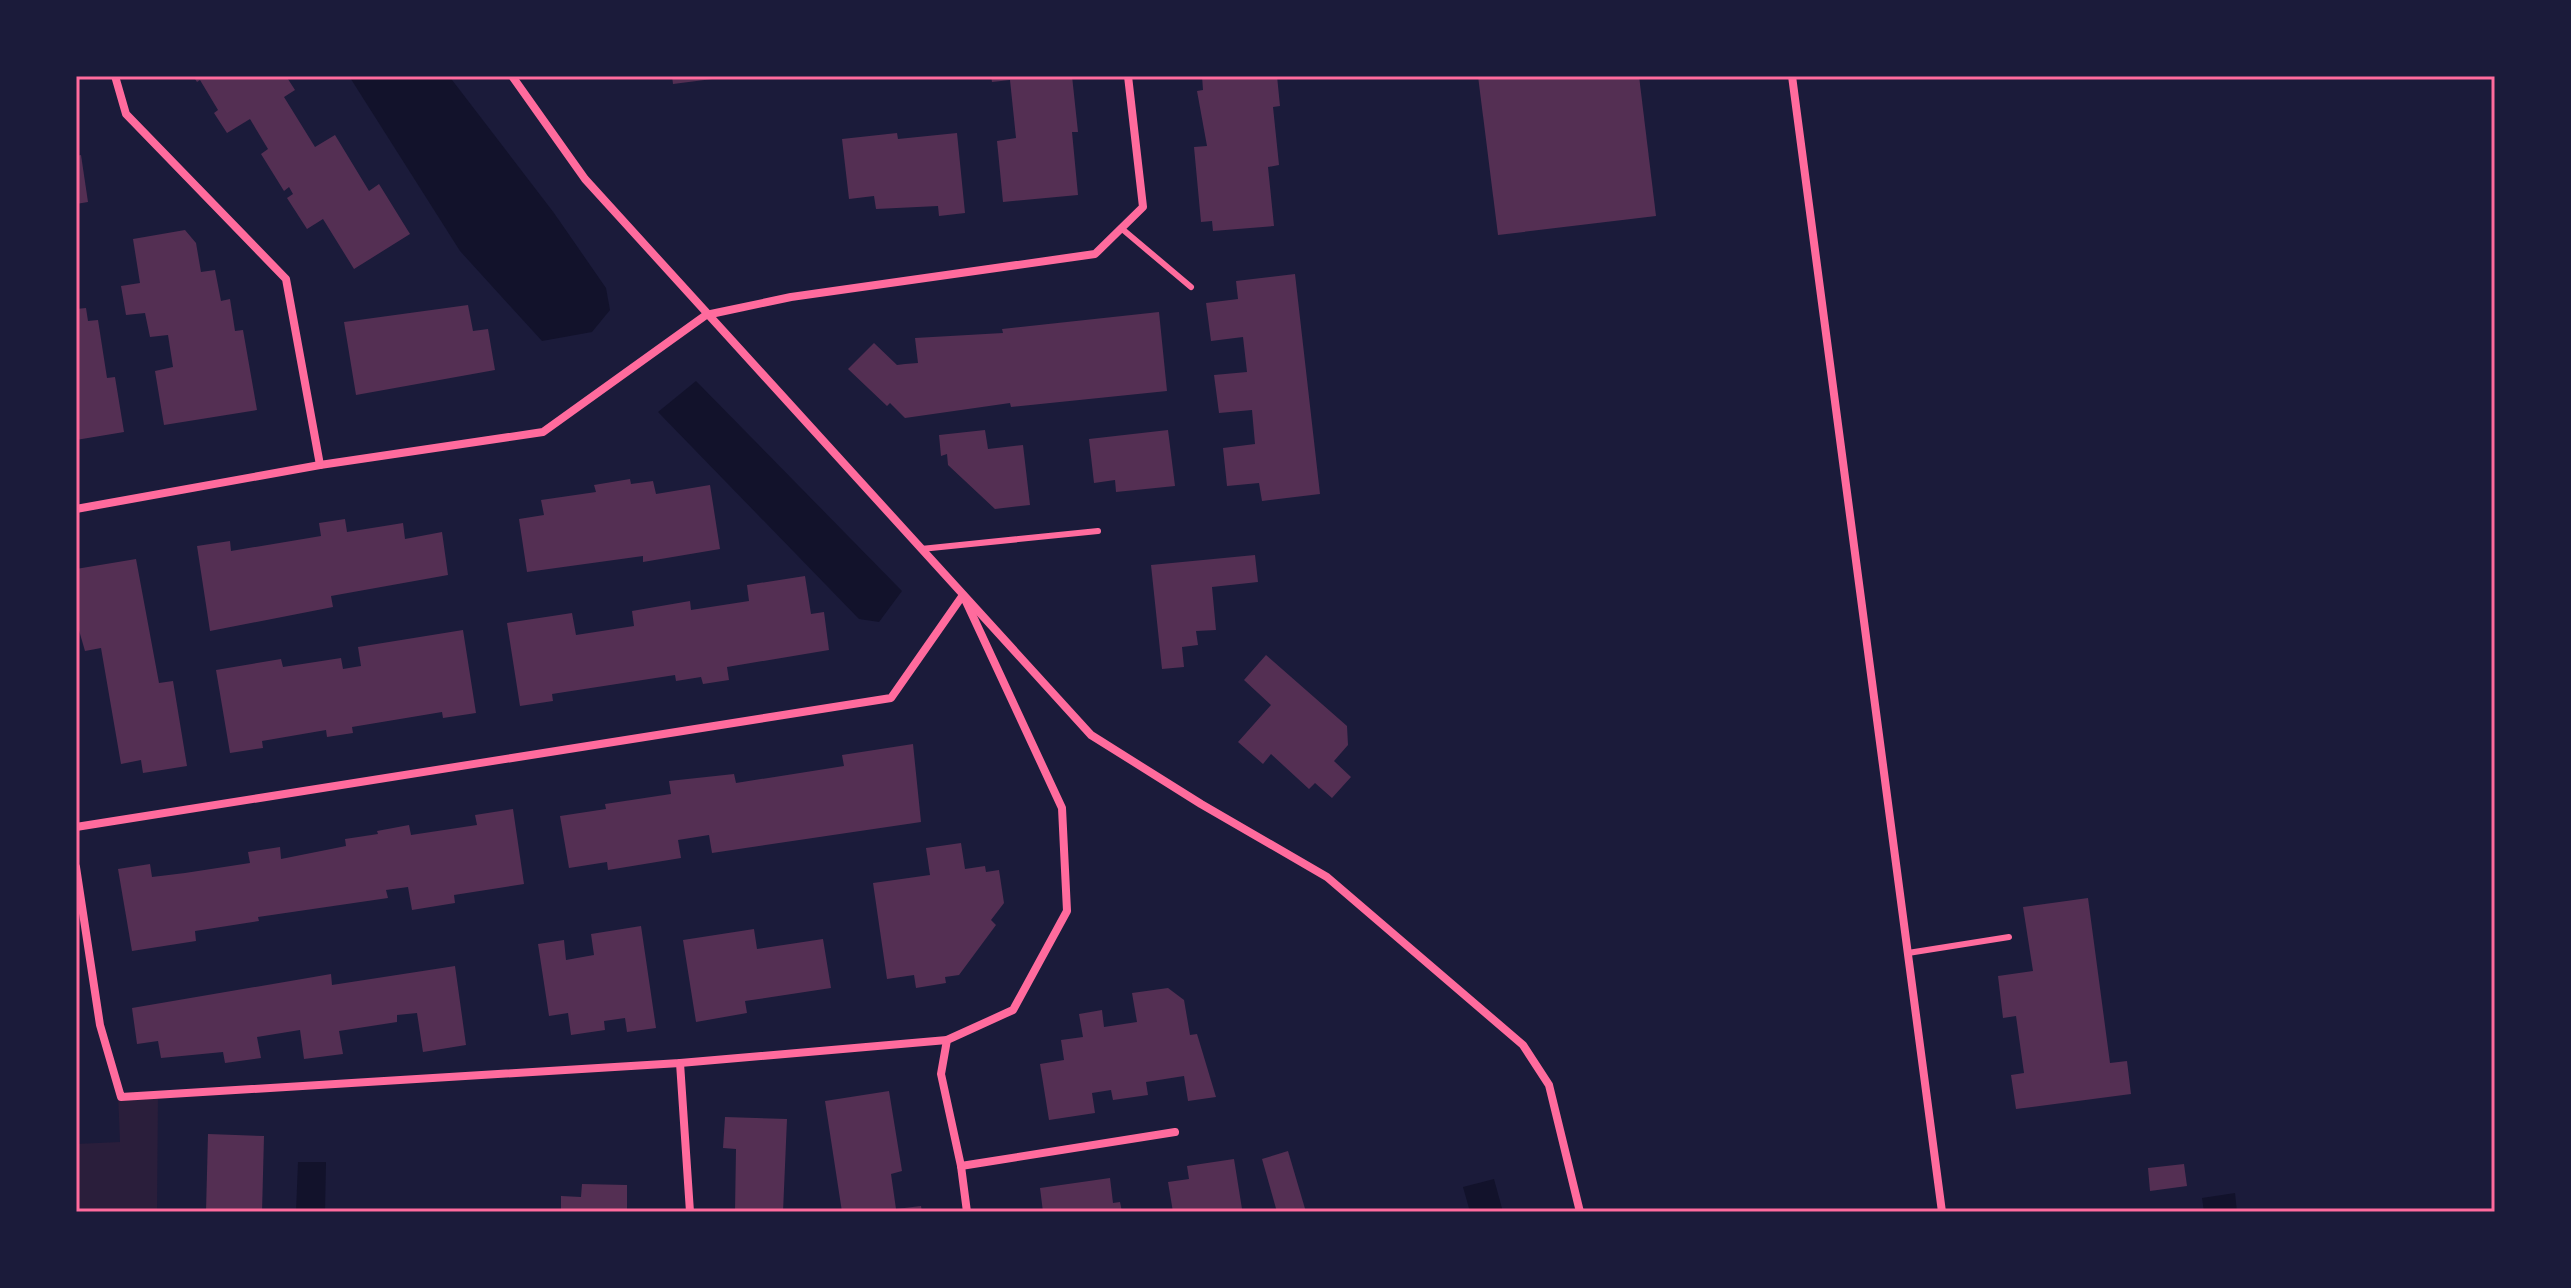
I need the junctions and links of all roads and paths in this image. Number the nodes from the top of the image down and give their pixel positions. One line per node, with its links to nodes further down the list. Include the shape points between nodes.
1 (115, 76): 8 (street, via 126,114 286,279)
2 (512, 76): 7 (street, via 585,179)
3 (1128, 76): 5 (street, via 1143,207)
4 (1792, 76): 16 (street)
5 (1121, 228): 6 (lane); 7 (street, via 1095,254 791,297)
6 (1191, 287)
7 (706, 315): 8 (street, via 543,432); 11 (street)
8 (320, 465): 9 (street)
9 (76, 509)
10 (1098, 531): 11 (lane)
11 (921, 549): 12 (street)
12 (963, 595): 13 (street, via 891,698); 17 (street, via 1062,808 1067,911 1013,1010); 23 (street, via 1091,735 1327,877 1523,1045 1549,1085)
13 (76, 827)
14 (76, 867): 18 (street, via 100,1025 121,1097)
15 (2009, 937): 16 (lane)
16 (1908, 953): 24 (street)
17 (947, 1040): 18 (street); 20 (street, via 941,1074)
18 (680, 1063): 21 (street)
19 (1175, 1132): 20 (street)
20 (961, 1166): 22 (street)
21 (690, 1212)
22 (967, 1212)
23 (1580, 1212)
24 (1942, 1212)

